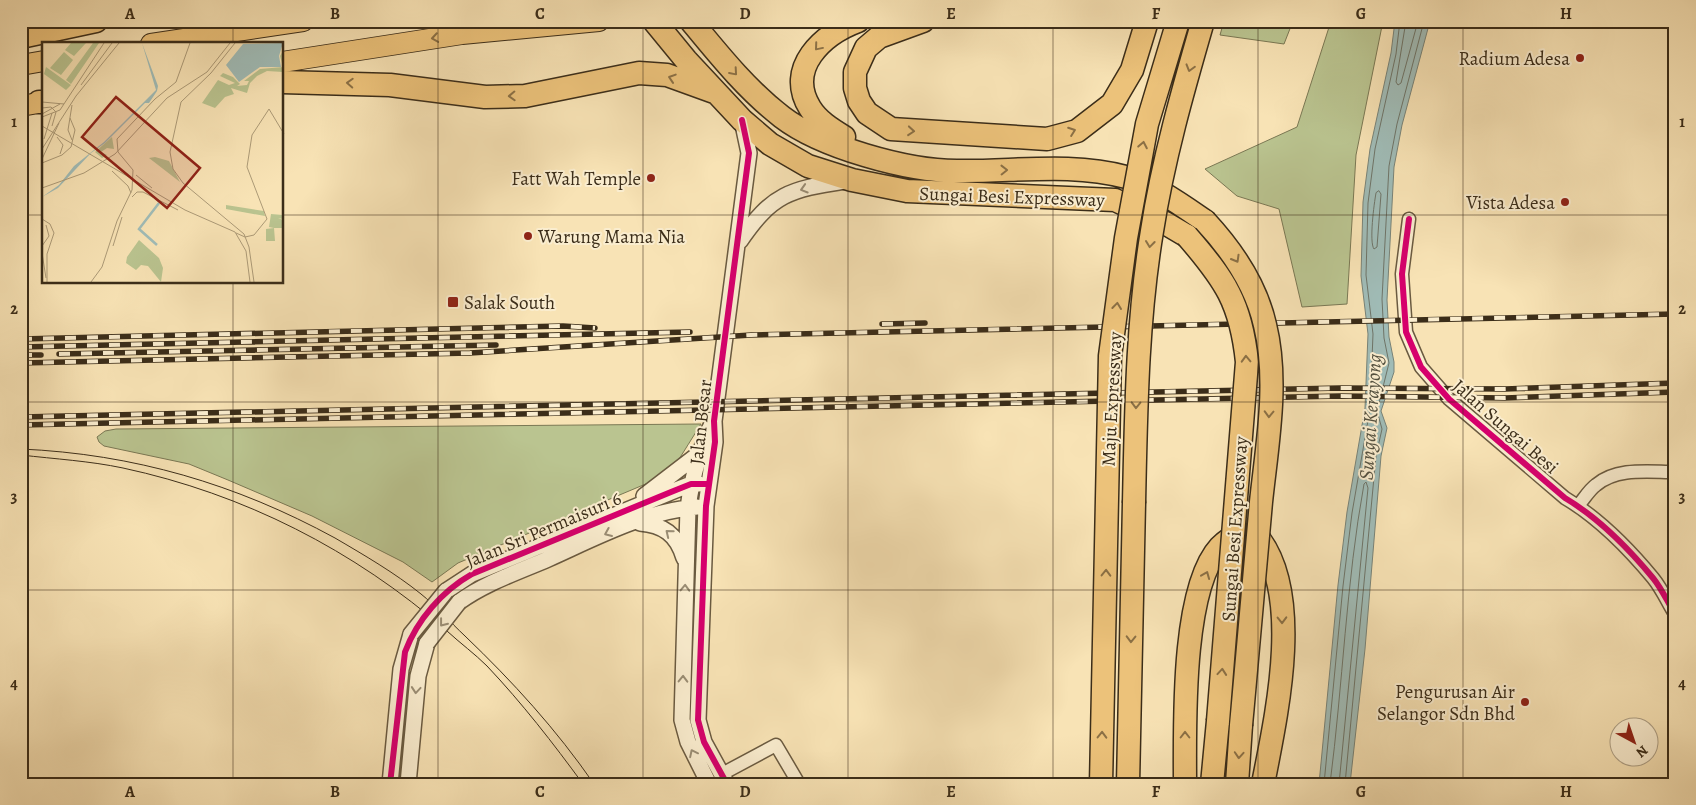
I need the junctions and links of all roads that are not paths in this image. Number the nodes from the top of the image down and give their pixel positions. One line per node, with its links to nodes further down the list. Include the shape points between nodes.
1 (96, 21): 11 (highway)
2 (303, 21): 12 (highway)
3 (654, 21): 17 (highway, Sungai Besi Expressway)
4 (691, 21): 19 (highway, Sungai Besi Expressway, one-way to 19, via 745,85 783,118 831,143)
5 (858, 21): 19 (highway, one-way to 19, via 841,27 817,44 805,65 802,88 809,107 825,125)
6 (923, 21): 7 (highway, one-way to 7, via 879,37 866,48 856,72 855,88 867,113 891,129 1047,139 1077,131 1112,104 1132,70)
7 (1148, 21)
8 (1178, 21): 39 (highway, Maju Expressway, one-way to 8, bridge, via 1110,356 1126,238 1147,124)
9 (1203, 21): 40 (highway, Maju Expressway, one-way to 40, bridge, via 1168,149 1152,231 1137,355)
10 (593, 22): 14 (highway, one-way to 14, via 462,34)
11 (21, 38)
12 (164, 42)
13 (42, 61): 15 (highway)
14 (284, 62)
15 (21, 65)
16 (284, 82): 17 (highway, one-way to 16, via 667,75 639,73 525,96 495,97 390,85)
17 (718, 94): 18 (highway, Sungai Besi Expressway)
18 (742, 120): 20 (highway, Sungai Besi Expressway, via 770,144 808,166); 22 (street, Jalan Besar, via 749,153)
19 (875, 157): 43 (highway, Sungai Besi Expressway, one-way to 43, bridge, via 915,168 955,171 1068,169 1127,177 1173,200 1205,221 1228,246 1252,286 1265,324 1271,364 1269,429)
20 (852, 180): 22 (street, Jalan Besar, one-way to 22, via 818,185 781,196 755,219); 42 (highway, Sungai Besi Expressway, one-way to 20, bridge, via 1247,362 1244,333 1232,296 1217,271 1187,236 1115,200 958,195 907,191)
21 (1409, 219): 29 (street, Jalan Sungai Besi, via 1402,274 1406,332 1421,367 1449,399)
22 (738, 244): 23 (street, Jalan Besar)
23 (714, 421): 24 (street, Jalan Besar); 27 (street, Jalan Besar, via 715,442)
24 (700, 453): 26 (street, Jalan Besar); 31 (street)
25 (1675, 472): 29 (street, via 1620,473 1607,477 1595,485)
26 (691, 484): 27 (street, Jalan Sri Permaisuri 6); 30 (street, Jalan Besar); 31 (street, Jalan Sri Permaisuri 6)
27 (708, 484): 28 (street, Jalan Besar)
28 (706, 506): 30 (street, Jalan Sri Permaisuri 6); 34 (street, Jalan Besar, via 698,720 704,742)
29 (1578, 506): 33 (street, Jalan Sungai Besi, via 1654,579)
30 (688, 508): 31 (street, Jalan Sri Permaisuri 6); 32 (street, Jalan Besar)
31 (630, 516): 32 (street, one-way to 31, via 676,539 666,530); 35 (street, Jalan Sri Permaisuri 6, bridge, via 472,574 446,591 411,634 401,669); 36 (street, Jalan Sri Permaisuri 6, one-way to 36, bridge, via 485,586 459,602 427,643 418,676)
32 (686, 567): 37 (street, Jalan Besar, one-way to 32, via 688,742 682,720)
33 (1675, 614)
34 (725, 779): 38 (street, via 776,745)
35 (390, 784)
36 (408, 784)
37 (709, 784)
38 (799, 784)
39 (1101, 784)
40 (1128, 784)
41 (1185, 784): 44 (highway, one-way to 44, via 1187,664 1197,604 1214,555 1228,539 1239,534 1260,540 1274,564 1280,586 1281,685)
42 (1212, 784)
43 (1237, 784)
44 (1263, 784)

